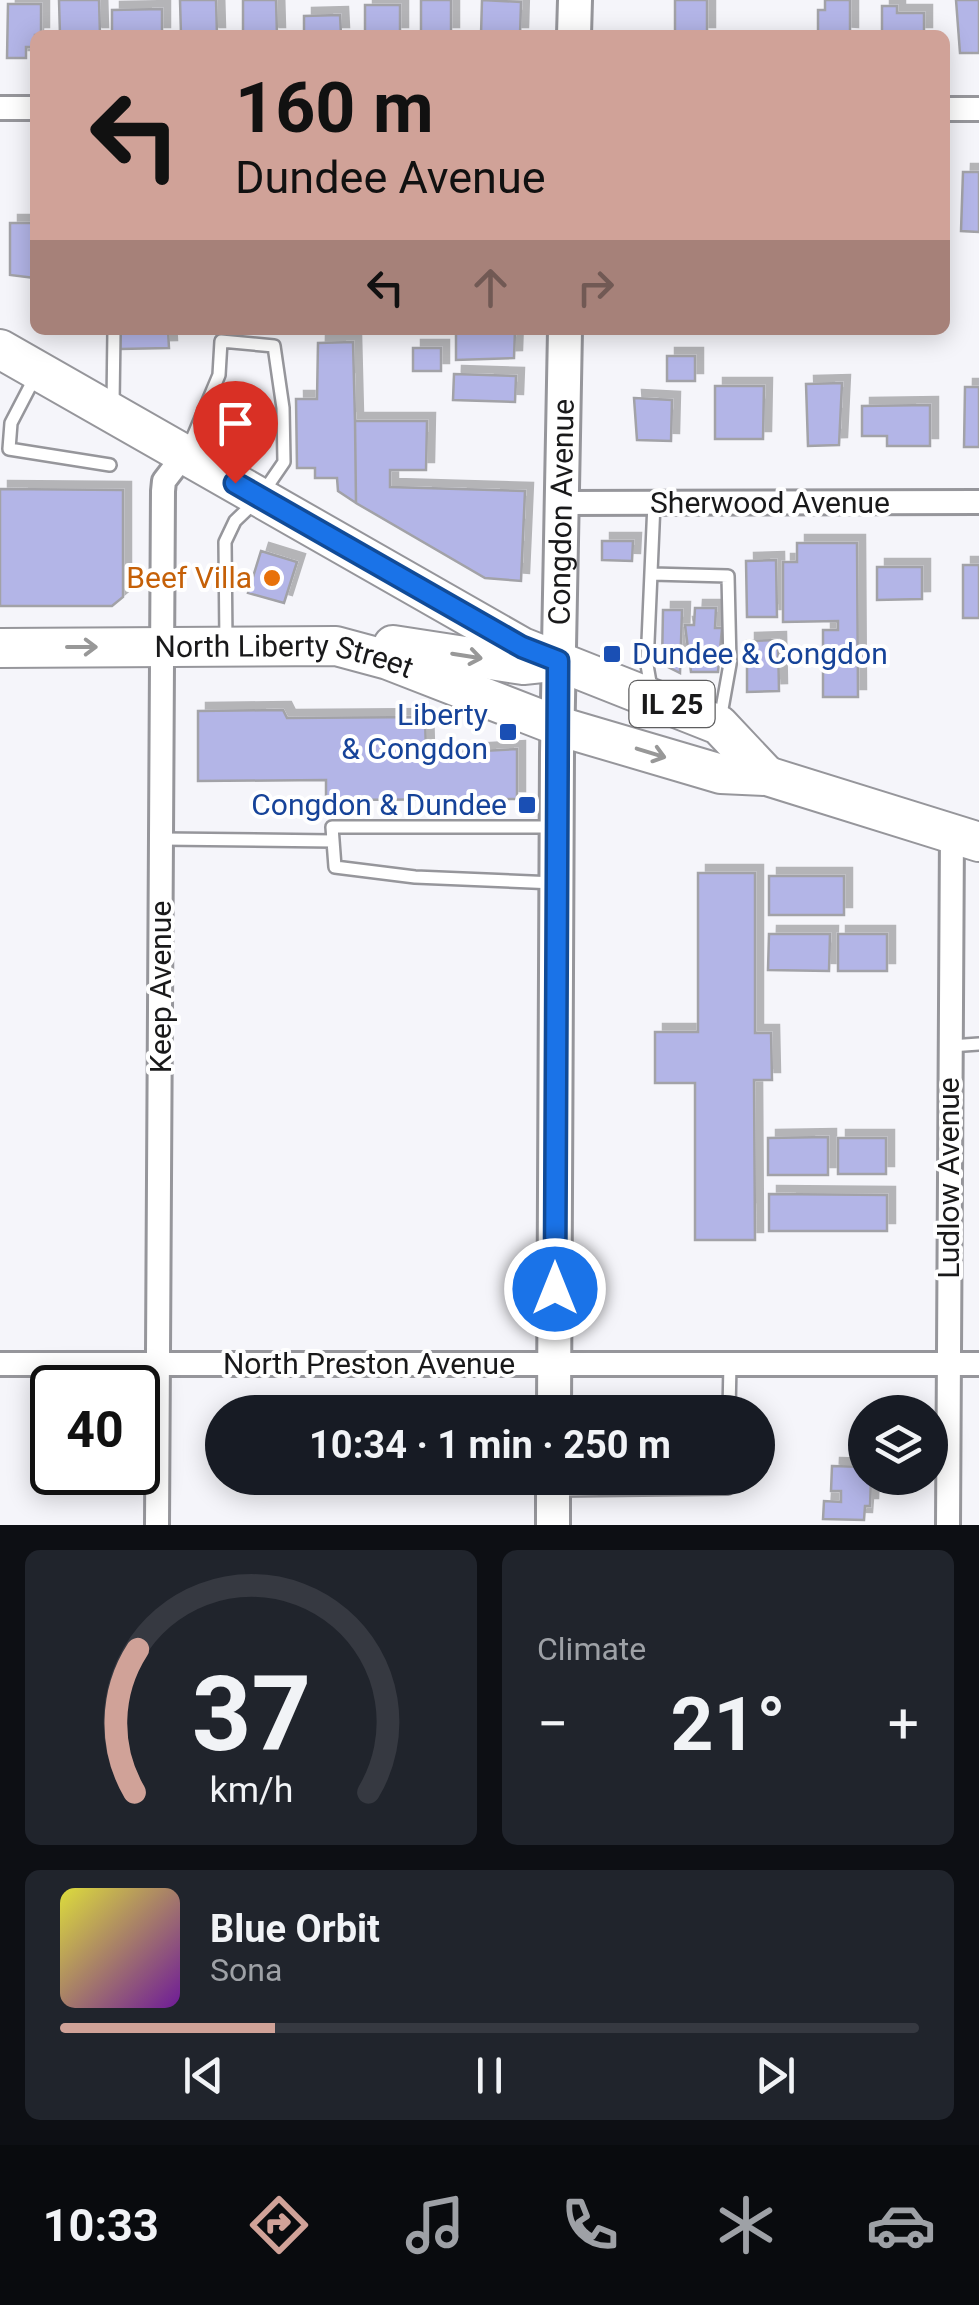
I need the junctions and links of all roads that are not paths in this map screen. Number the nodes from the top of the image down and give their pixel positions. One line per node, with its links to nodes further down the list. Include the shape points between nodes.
1 (575, 0): 2 (street)
2 (574, 30)
3 (0, 108): 4 (street)
4 (30, 108)
5 (950, 108): 6 (street)
6 (979, 109)
7 (114, 335): 11 (lane)
8 (566, 335): 16 (street, Congdon Avenue)
9 (0, 349): 10 (main road, IL 25)
10 (38, 371): 11 (main road, IL 25); 13 (lane, via 10,423 9,449)
11 (113, 413): 12 (main road, IL 25)
12 (184, 455): 14 (main road, IL 25); 14 (lane, via 219,376 221,341 274,346 284,462); 22 (street, Keep Avenue, via 164,481)
13 (110, 465)
14 (260, 497): 20 (lane, via 225,542); 23 (main road, IL 25, via 522,647)
15 (979, 502): 17 (street, Sherwood Avenue)
16 (560, 503): 17 (street, Sherwood Avenue); 23 (street, Congdon Avenue)
17 (654, 503): 18 (lane)
18 (652, 574): 24 (lane); 26 (lane, via 728,576 730,664)
19 (336, 646): 20 (main road, North Liberty Street / IL 25); 23 (main road, one-way to 23, via 386,644 523,665); 25 (main road, North Liberty Street / IL 25)
20 (226, 647): 22 (main road, North Liberty Street / IL 25)
21 (0, 648): 22 (main road, North Liberty Street / IL 25, one-way to 22)
22 (164, 648): 29 (street, Keep Avenue)
23 (558, 661): 24 (main road, IL 25); 25 (street, Congdon Avenue)
24 (652, 695): 26 (main road, IL 25)
25 (558, 726): 26 (main road, IL 25, via 721,774); 27 (street, Congdon Avenue)
26 (743, 750): 28 (main road, IL 25)
27 (556, 827): 30 (lane, via 332,827); 31 (street, Congdon Avenue)
28 (965, 837): 33 (street, Ludlow Avenue)
29 (162, 839): 30 (lane); 35 (street, Keep Avenue)
30 (333, 841): 31 (lane, via 335,867)
31 (555, 883): 36 (street, Congdon Avenue)
32 (979, 1044): 33 (lane)
33 (950, 1046): 38 (street, Ludlow Avenue)
34 (0, 1364): 35 (street, North Preston Avenue)
35 (158, 1364): 36 (street, North Preston Avenue); 43 (street, Keep Avenue)
36 (555, 1364): 37 (street, North Preston Avenue); 40 (street, Congdon Avenue)
37 (730, 1364): 38 (street, North Preston Avenue); 41 (lane)
38 (949, 1364): 39 (street, North Preston Avenue); 45 (street, Ludlow Avenue)
39 (979, 1364)
40 (554, 1395)
41 (729, 1395)
42 (553, 1495): 44 (street)
43 (158, 1525)
44 (552, 1525)
45 (948, 1525)

